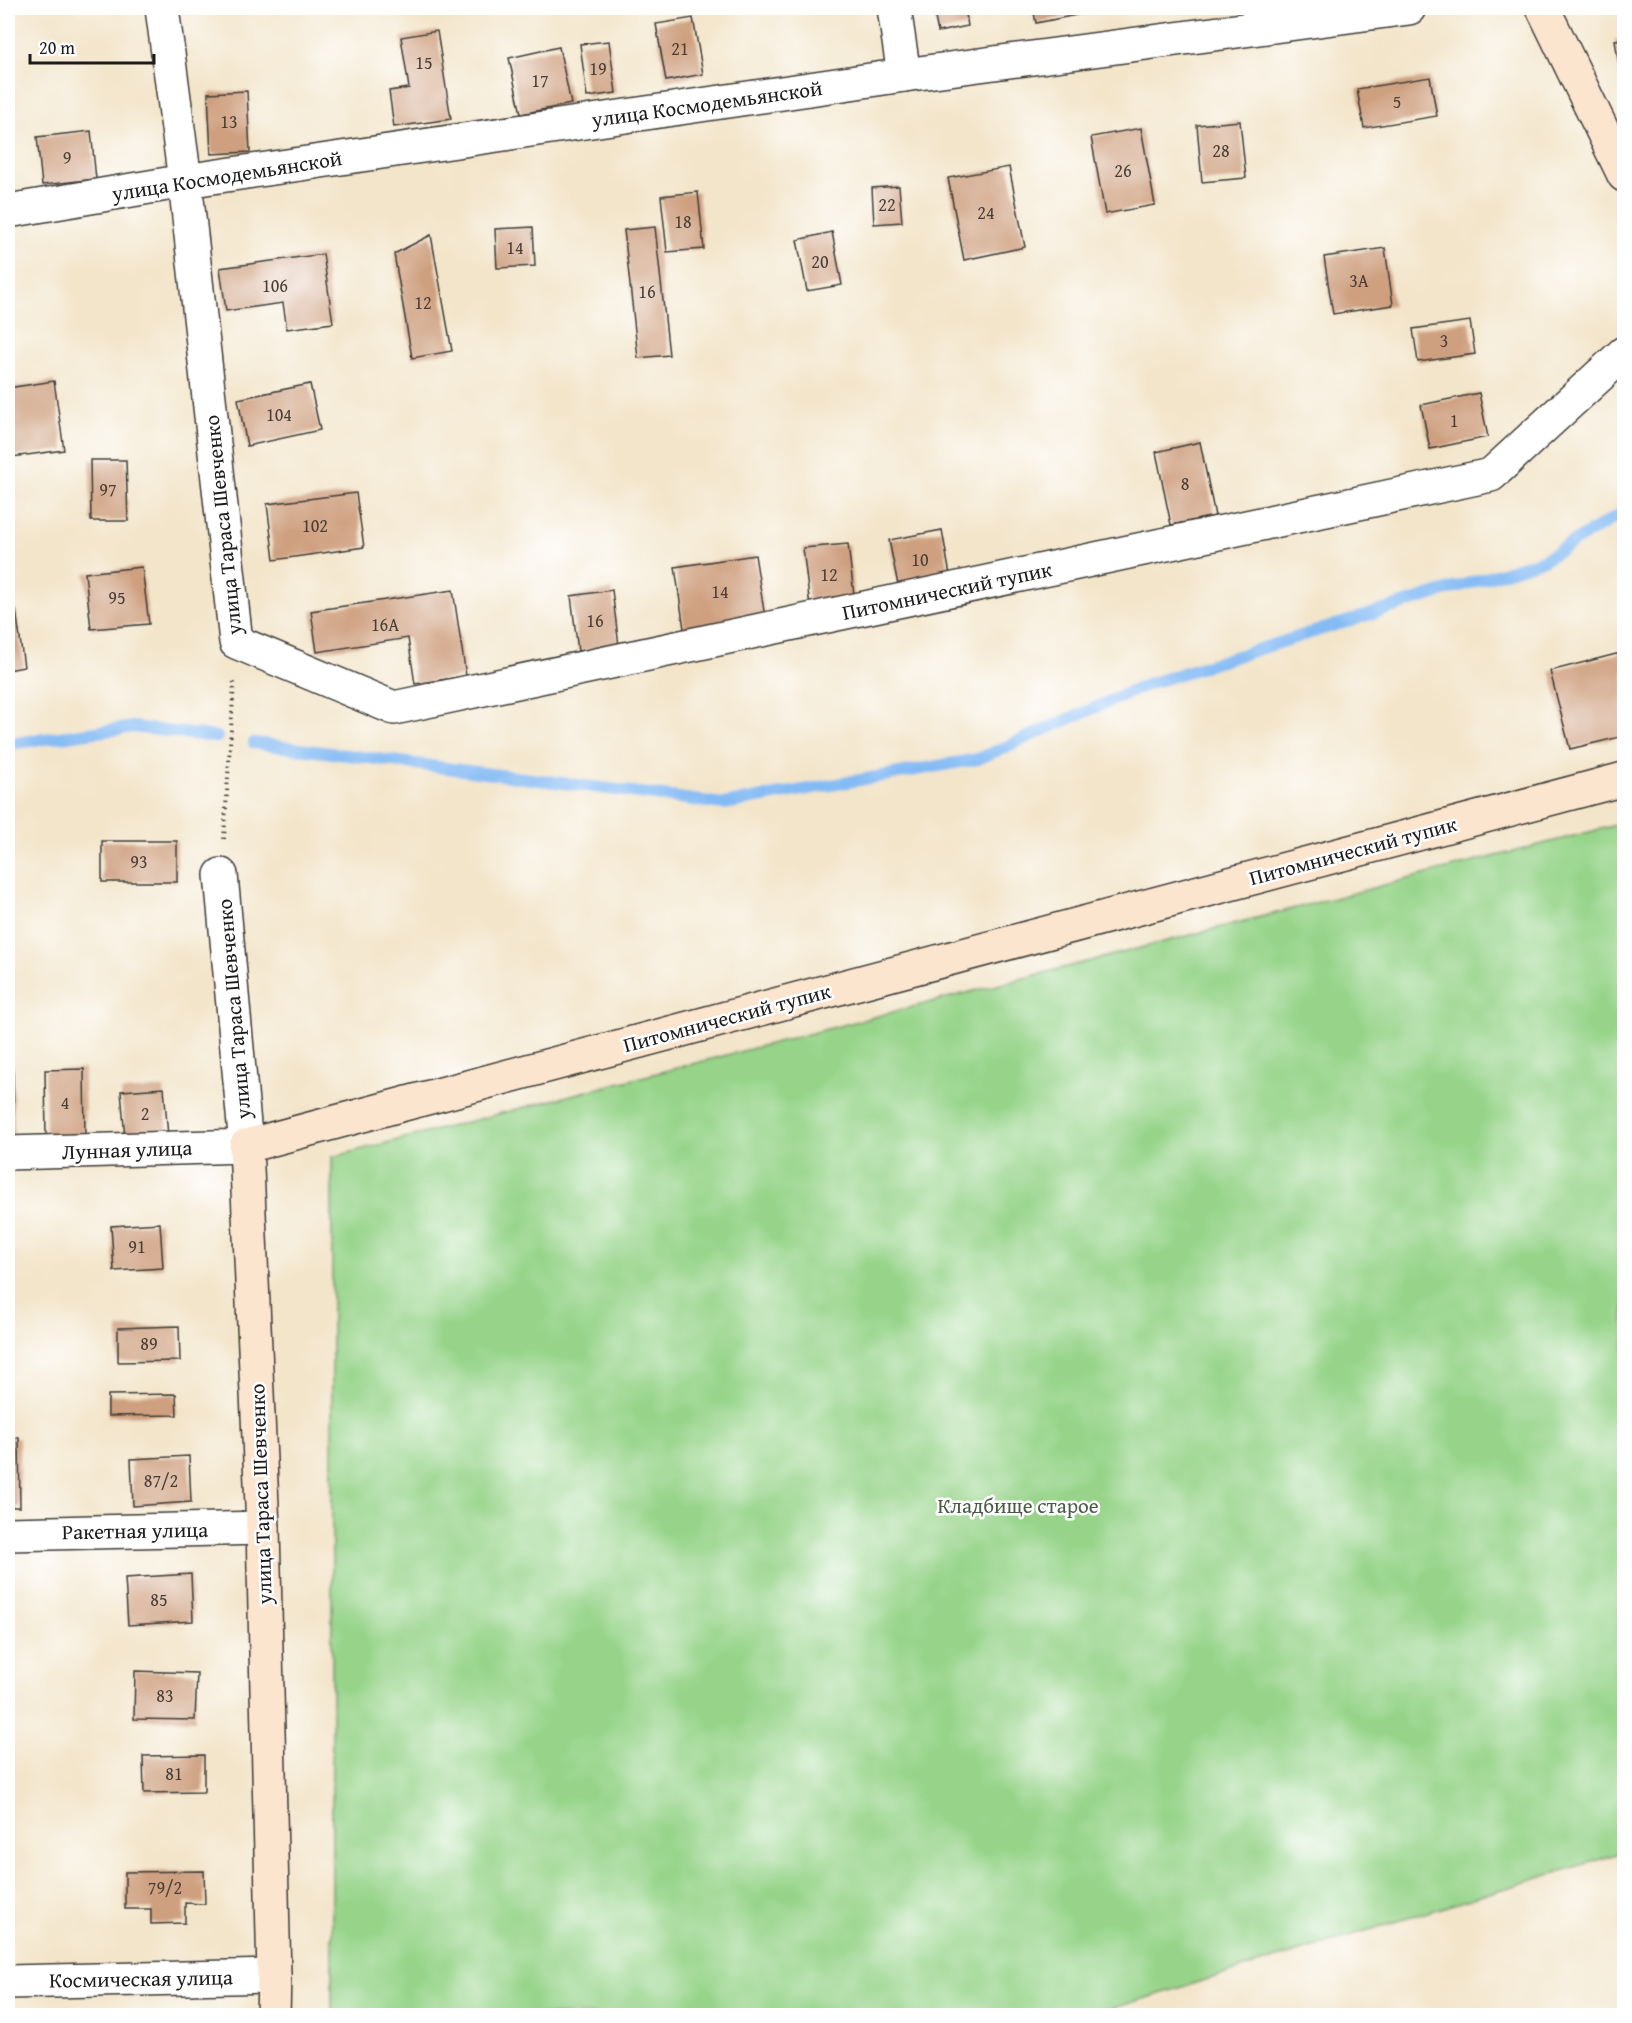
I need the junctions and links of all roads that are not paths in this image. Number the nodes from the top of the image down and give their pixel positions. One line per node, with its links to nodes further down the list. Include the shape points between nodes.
1 (162, 8): 7 (street, улица Тараса Шевченко)
2 (894, 8): 5 (street)
3 (1408, 8): 5 (street, улица Космодемьянской)
4 (1542, 8): 6 (street)
5 (904, 75): 7 (street, улица Космодемьянской)
6 (1624, 175)
7 (184, 181): 8 (street, улица Космодемьянской); 10 (street, улица Тараса Шевченко)
8 (8, 211)
9 (1624, 353): 10 (street, Питомнический тупик, via 1491,475 406,706 394,708)
10 (236, 642)
11 (1624, 779): 13 (street, Питомнический тупик)
12 (221, 875): 13 (street, улица Тараса Шевченко)
13 (246, 1146): 14 (street, Лунная улица); 15 (street, улица Тараса Шевченко)
14 (8, 1153)
15 (263, 1528): 16 (street, Ракетная улица); 17 (street, улица Тараса Шевченко)
16 (8, 1534)
17 (274, 1976): 18 (street, Космическая улица); 19 (street, улица Тараса Шевченко)
18 (8, 1982)
19 (273, 2016)

